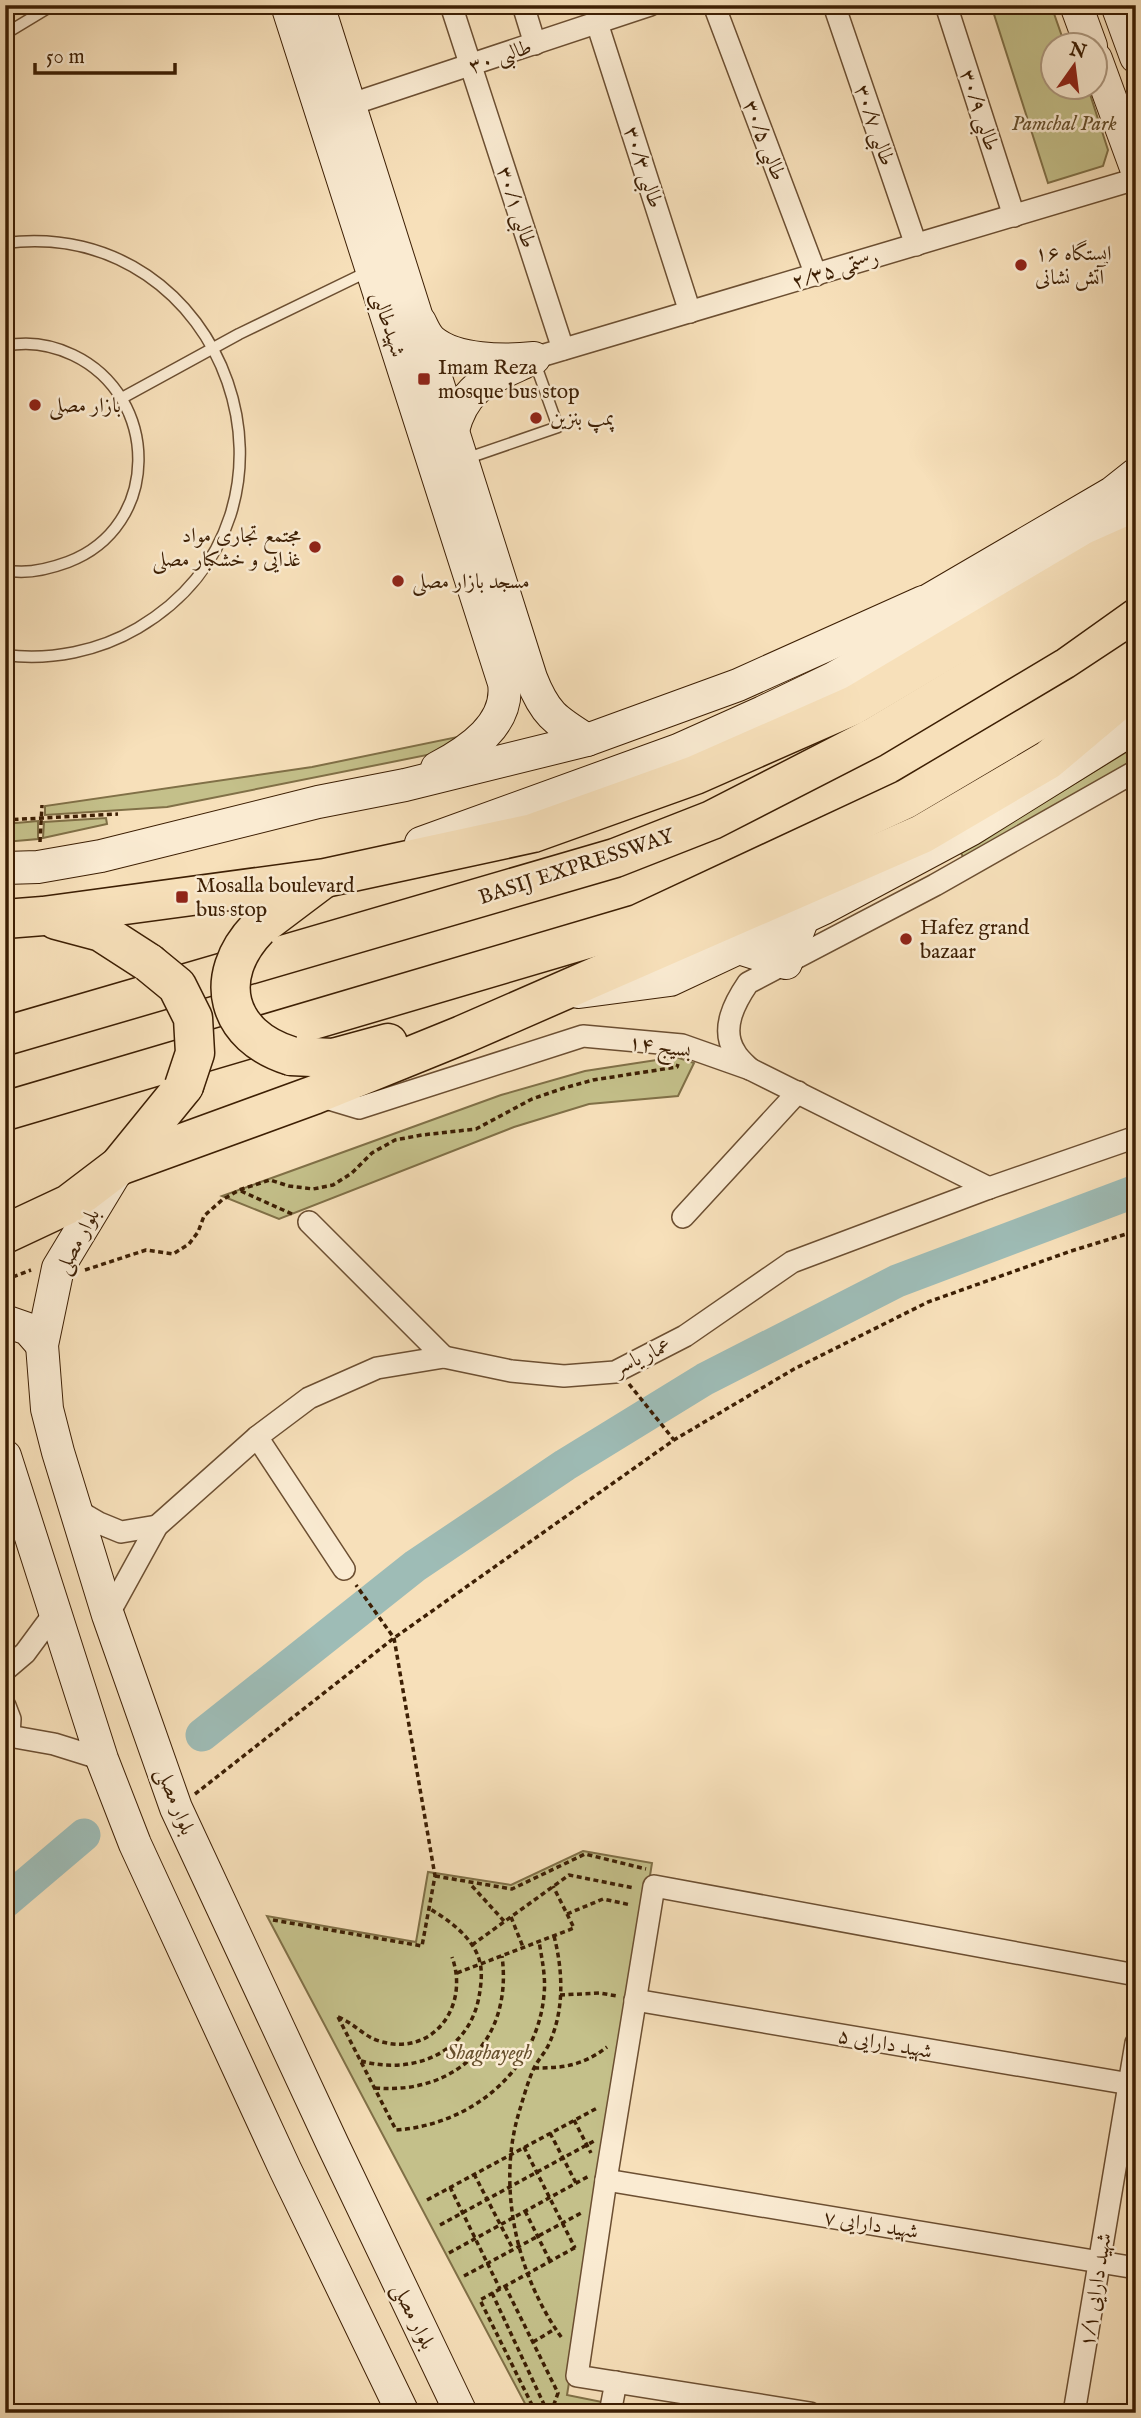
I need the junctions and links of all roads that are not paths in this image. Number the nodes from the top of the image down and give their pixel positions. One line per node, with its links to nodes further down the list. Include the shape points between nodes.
1 (53, 5): 14 (lane)
2 (286, 5): 25 (main road, شهیدطالبی)
3 (318, 5): 19 (main road, شهیدطالبی)
4 (452, 5): 17 (street, طالبی ۳۰/۱)
5 (523, 5): 15 (street)
6 (650, 5): 12 (street, طالبی ۳۰)
7 (714, 5): 26 (street, طالبی ۳۰/۵)
8 (834, 5): 24 (street, طالبی ۳۰/۷)
9 (946, 5): 22 (street, طالبی ۳۰/۹)
10 (1076, 5): 13 (main road)
11 (1118, 5): 16 (main road)
12 (597, 23): 15 (street, طالبی ۳۰); 27 (street, طالبی ۳۰/۳)
13 (1086, 32)
14 (5, 34)
15 (536, 44): 17 (street, طالبی ۳۰)
16 (1136, 57)
17 (471, 66): 19 (street, طالبی ۳۰); 31 (street, طالبی ۳۰/۱)
18 (1110, 97): 20 (main road)
19 (349, 106): 25 (main road, شهیدطالبی)
20 (1136, 167)
21 (1136, 179): 22 (street, رستمی ۲/۳۵)
22 (1014, 216): 24 (street, رستمی ۲/۳۵)
23 (5, 243): 30 (lane, via 77,246 130,266 176,300)
24 (916, 244): 26 (street, رستمی ۲/۳۵)
25 (385, 264): 28 (main road, شهیدطالبی); 30 (lane); 43 (main road, شهیدطالبی)
26 (816, 275): 27 (street, رستمی ۲/۳۵)
27 (690, 312): 31 (street, رستمی ۲/۳۵)
28 (416, 316): 32 (main road, via 429,339 445,349 506,361); 34 (main road, شهیدطالبی)
29 (5, 346): 33 (lane, via 56,347 91,364)
30 (214, 348): 33 (lane); 41 (lane, via 233,396 240,453 232,509 208,560 172,603 125,635 71,653)
31 (563, 349): 32 (street, رستمی ۲/۳۵)
32 (534, 358): 34 (main road, via 483,381 467,396 458,412); 34 (lane, via 558,427)
33 (122, 398): 38 (lane, via 135,425 140,463 132,500 112,532 83,556 47,570)
34 (457, 445): 43 (main road, شهیدطالبی)
35 (1136, 474): 40 (main road, via 1112,493)
36 (1136, 506): 45 (main road, via 834,678)
37 (1136, 543): 52 (highway, via 1100,558 854,705 695,775 533,834)
38 (5, 569)
39 (1136, 569): 60 (highway, BASIJ EXPRESSWAY, via 1046,634 872,738 712,820 615,858)
40 (923, 602): 45 (main road); 46 (main road, via 738,685)
41 (5, 655)
42 (1136, 659): 64 (highway, via 906,799 638,925)
43 (518, 681): 48 (main road, via 556,721); 50 (main road, via 491,728 463,755)
44 (1136, 686): 58 (highway, via 1048,760 922,834)
45 (763, 712): 46 (main road); 52 (main road, via 678,750)
46 (650, 717): 48 (main road)
47 (1136, 722): 54 (main road, via 971,830)
48 (587, 740): 50 (main road)
49 (1136, 771): 57 (street)
50 (405, 785): 51 (main road, via 101,856)
51 (5, 868)
52 (325, 878): 53 (highway); 59 (highway, bridge, via 258,928 234,962 230,982 233,1003 254,1038 291,1056 333,1058 432,1031)
53 (43, 916): 55 (highway); 66 (highway, bridge, via 101,932 149,963 177,986 193,1018 195,1053 184,1086)
54 (803, 918): 56 (main road); 57 (main road)
55 (5, 919)
56 (739, 948): 57 (main road); 58 (main road, via 670,980)
57 (786, 963): 61 (street, via 748,983 734,1004 729,1032 733,1050)
58 (554, 995): 59 (highway)
59 (462, 1035): 63 (highway)
60 (5, 1036)
61 (750, 1069): 62 (street, بسیج ۱۴); 63 (street, بسیج ۱۴, via 682,1045 583,1036 359,1108)
62 (798, 1092): 67 (street, بسیج ۱۴); 68 (street)
63 (314, 1095): 66 (highway)
64 (5, 1111)
65 (1136, 1137): 67 (street, عمار یاسر)
66 (119, 1166): 70 (highway, via 69,1204); 72 (main road, بلوار مصلی, via 58,1268)
67 (989, 1188): 73 (street, عمار یاسر, via 792,1262 685,1336 615,1372 564,1376)
68 (682, 1217)
69 (309, 1222): 73 (street)
70 (5, 1234)
71 (5, 1321): 72 (main road, via 28,1329)
72 (42, 1345): 76 (main road, بلوار مصلی, via 47,1409)
73 (444, 1357): 74 (street, عمار یاسر, via 377,1368 309,1398)
74 (257, 1437): 77 (street, عمار یاسر); 78 (street)
75 (5, 1456): 79 (main road)
76 (75, 1509): 77 (street, via 121,1532); 80 (main road, بلوار مصلی)
77 (157, 1526): 80 (street)
78 (344, 1569)
79 (56, 1611): 81 (street, via 25,1653); 84 (main road)
80 (108, 1615): 96 (main road, بلوار مصلی, via 176,1808)
81 (5, 1670)
82 (5, 1706): 83 (street, via 10,1718)
83 (7, 1737): 84 (street, via 54,1744)
84 (102, 1759): 95 (main road, via 135,1844)
85 (1136, 1975): 86 (street, via 654,1886)
86 (635, 2000): 88 (street, شهید دارایی ۵); 89 (street)
87 (1136, 2043): 88 (street, شهید دارایی ۱/۱)
88 (1132, 2084): 90 (street, شهید دارایی ۱/۱)
89 (603, 2183): 90 (street, شهید دارایی ۷); 92 (street, via 578,2369)
90 (1099, 2263): 91 (street, شهید دارایی ۷); 98 (street, شهید دارایی ۱/۱)
91 (1136, 2268)
92 (616, 2382): 93 (street); 94 (street)
93 (727, 2406): 97 (street)
94 (602, 2412)
95 (402, 2413)
96 (461, 2413)
97 (810, 2413)
98 (1074, 2413)

